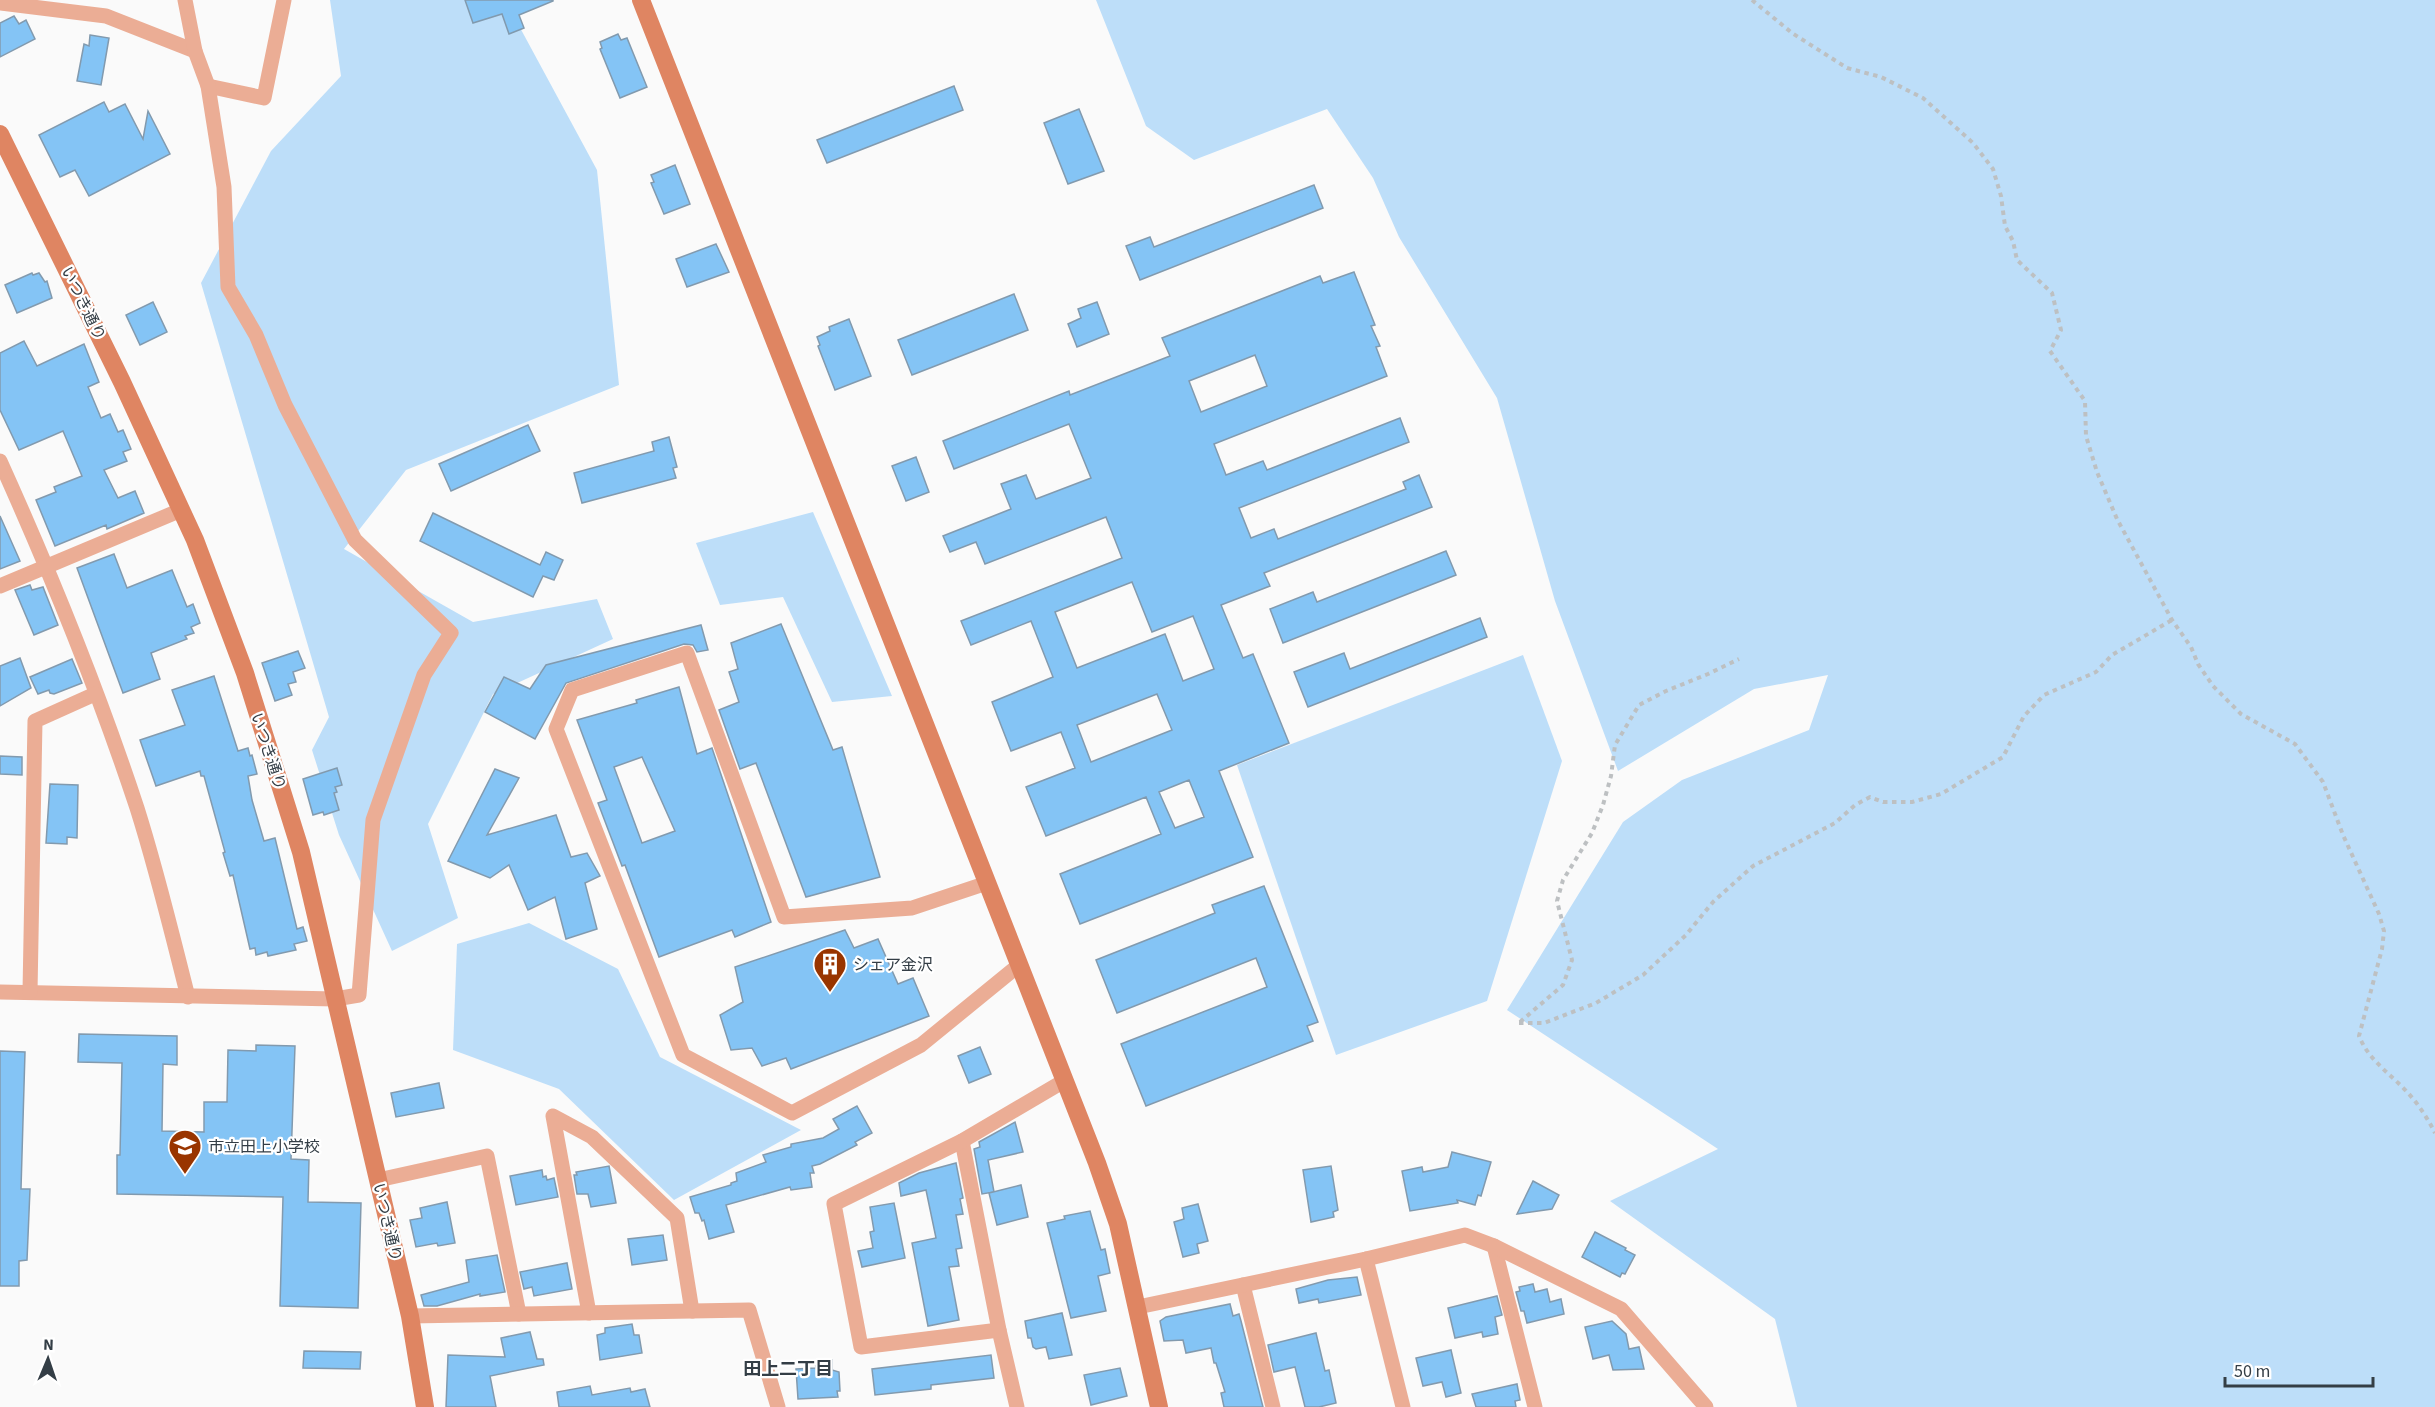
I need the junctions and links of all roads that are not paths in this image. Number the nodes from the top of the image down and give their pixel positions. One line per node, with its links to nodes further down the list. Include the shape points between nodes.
1 (184, 0): 6 (street)
2 (284, 0): 7 (street, via 264,98)
3 (641, 0): 14 (street)
4 (0, 3): 5 (street)
5 (42, 4): 6 (street, via 106,16)
6 (195, 51): 7 (street)
7 (208, 86): 19 (street, via 224,188 228,287 256,335 285,405 355,540 451,633 424,675 374,820 359,995)
8 (0, 134): 10 (street, いつき通り, via 123,382)
9 (0, 461): 11 (street)
10 (181, 510): 11 (street); 19 (street, いつき通り, via 245,673 294,830)
11 (47, 566): 12 (street); 13 (street)
12 (0, 586)
13 (95, 694): 17 (street, via 35,721); 18 (street, via 136,808)
14 (987, 883): 15 (street); 15 (street, via 912,908 784,917 687,653 572,690 556,729 683,1055 792,1113 921,1045)
15 (1019, 965): 20 (street)
16 (0, 992): 17 (street)
17 (30, 992): 18 (street)
18 (188, 997): 19 (street)
19 (335, 999): 22 (street, いつき通り)
20 (1064, 1081): 21 (street); 26 (street, via 1118,1224)
21 (962, 1141): 31 (street); 31 (street, via 834,1204 861,1347)
22 (378, 1180): 29 (street, via 487,1156); 30 (street, いつき通り)
23 (1494, 1246): 24 (street, via 1465,1235); 38 (street); 39 (street, via 1621,1309)
24 (1366, 1260): 25 (street); 37 (street)
25 (1243, 1285): 26 (street); 36 (street)
26 (1138, 1307): 35 (street)
27 (692, 1311): 28 (street); 28 (street, via 677,1218 592,1137 553,1116); 33 (street, via 748,1310)
28 (589, 1313): 29 (street)
29 (519, 1314): 30 (street)
30 (410, 1316): 32 (street, いつき通り)
31 (999, 1330): 34 (street)
32 (425, 1407)
33 (778, 1407)
34 (1017, 1407)
35 (1159, 1407)
36 (1273, 1407)
37 (1402, 1407)
38 (1535, 1407)
39 (1706, 1407)

